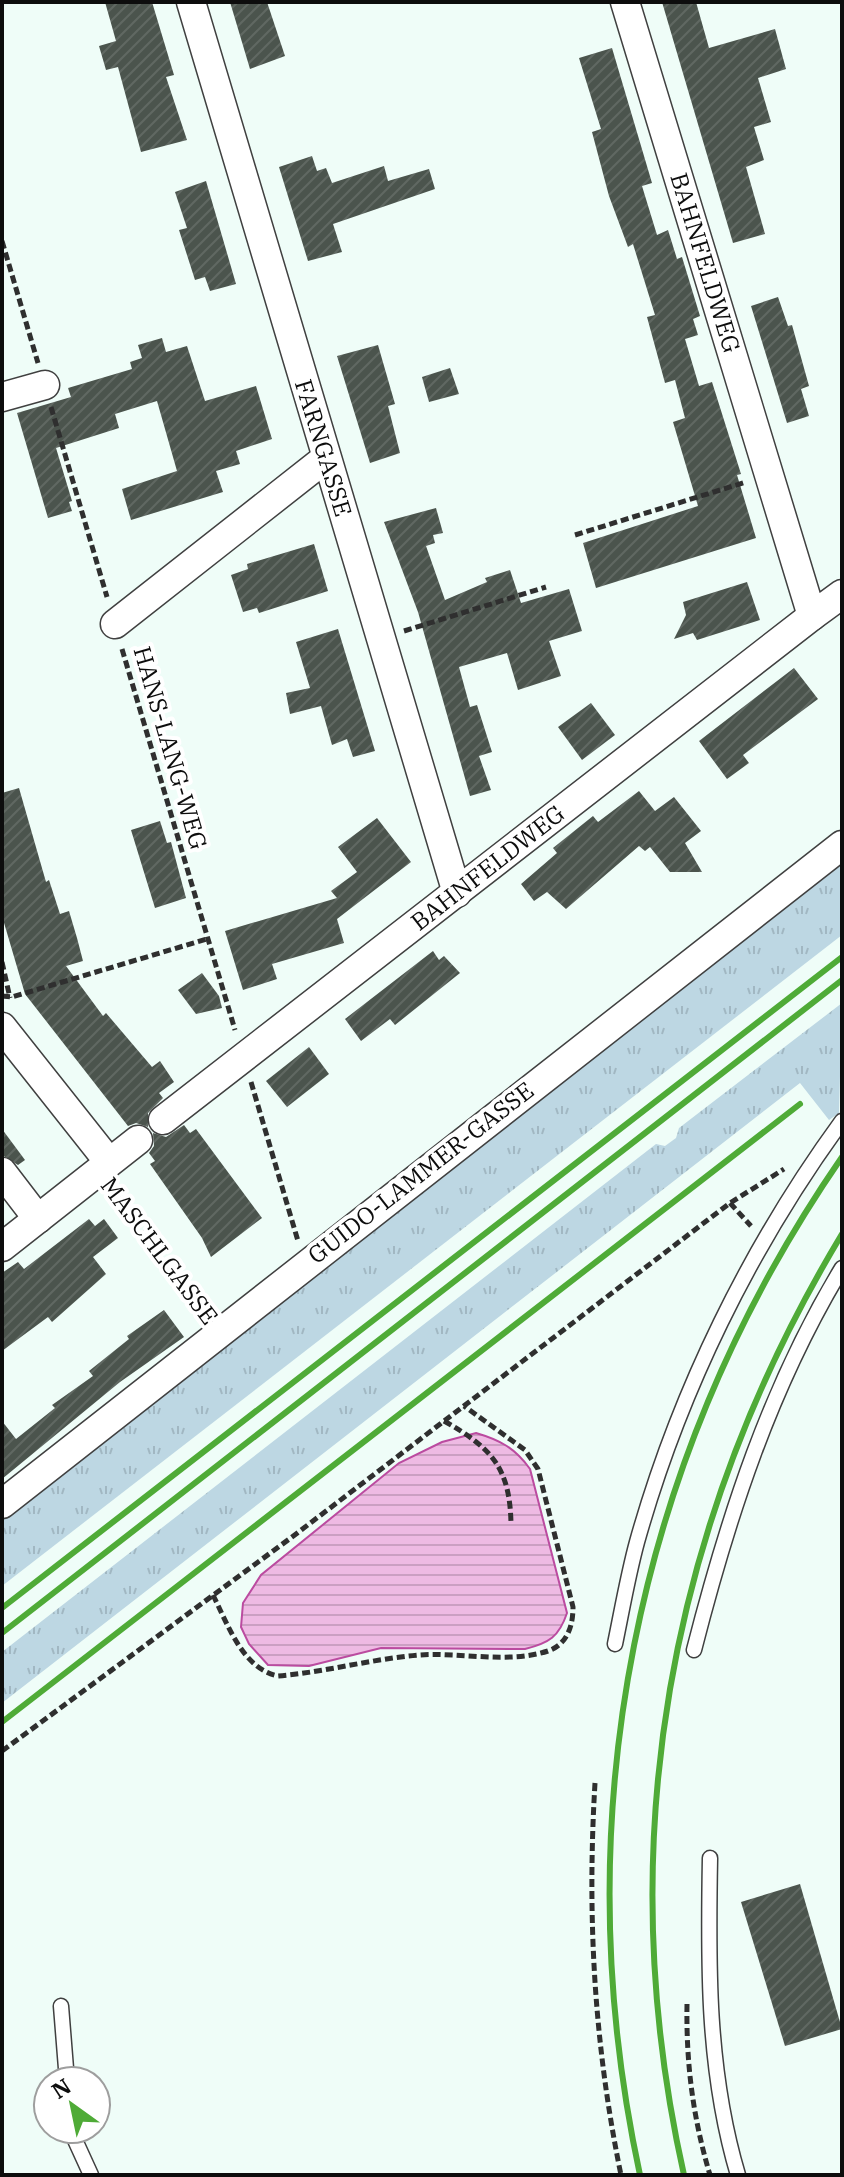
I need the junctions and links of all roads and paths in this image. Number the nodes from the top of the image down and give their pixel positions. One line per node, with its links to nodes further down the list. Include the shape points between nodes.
1 (191, 2): 6 (street, FARNGASSE)
2 (625, 2): 7 (street, BAHNFELDWEG)
3 (2, 241): 4 (path, HANS-LANG-WEG)
4 (45, 385): 5 (street); 12 (path, HANS-LANG-WEG)
5 (2, 397)
6 (326, 458): 12 (street); 13 (street, FARNGASSE)
7 (769, 475): 8 (path); 11 (street, BAHNFELDWEG)
8 (575, 535)
9 (546, 587): 13 (path)
10 (842, 594): 11 (street, BAHNFELDWEG)
11 (812, 616): 15 (street, BAHNFELDWEG)
12 (115, 624): 16 (path, HANS-LANG-WEG)
13 (380, 638): 15 (street, FARNGASSE)
14 (842, 845): 32 (street, GUIDO-LAMMER-GASSE)
15 (457, 893): 21 (street, BAHNFELDWEG)
16 (207, 939): 19 (path); 21 (path, HANS-LANG-WEG)
17 (2, 962): 19 (path)
18 (2, 996): 19 (path)
19 (12, 997)
20 (2, 1027): 26 (street, MASCHLGASSE)
21 (244, 1058): 22 (street, BAHNFELDWEG); 32 (path, HANS-LANG-WEG)
22 (163, 1120)
23 (842, 1121): 30 (lane)
24 (138, 1140): 26 (street)
25 (791, 1165): 28 (path)
26 (104, 1167): 29 (street); 34 (path, MASCHLGASSE)
27 (2, 1172): 29 (street)
28 (730, 1203): 30 (path); 35 (path)
29 (38, 1219): 31 (street)
30 (764, 1240): 40 (lane, via 671,1439 637,1542)
31 (2, 1247)
32 (305, 1264): 34 (street, GUIDO-LAMMER-GASSE)
33 (842, 1268): 41 (lane, via 755,1446)
34 (219, 1332): 37 (street, GUIDO-LAMMER-GASSE)
35 (464, 1406): 36 (path); 39 (path, via 525,1450 538,1469 573,1607 573,1625 551,1650 392,1657 278,1676 253,1665)
36 (444, 1421): 38 (path, via 491,1454 510,1493); 39 (path)
37 (2, 1504)
38 (511, 1524)
39 (213, 1595): 42 (path)
40 (615, 1644)
41 (694, 1650)
42 (2, 1751)
43 (595, 1783): 50 (path, via 591,1953 597,2029)
44 (710, 1858): 52 (lane, via 707,1989 725,2134)
45 (687, 2004): 51 (path, via 691,2098)
46 (61, 2006): 47 (lane)
47 (66, 2065)
48 (77, 2145): 49 (lane)
49 (91, 2175)
50 (621, 2175)
51 (710, 2175)
52 (738, 2175)

